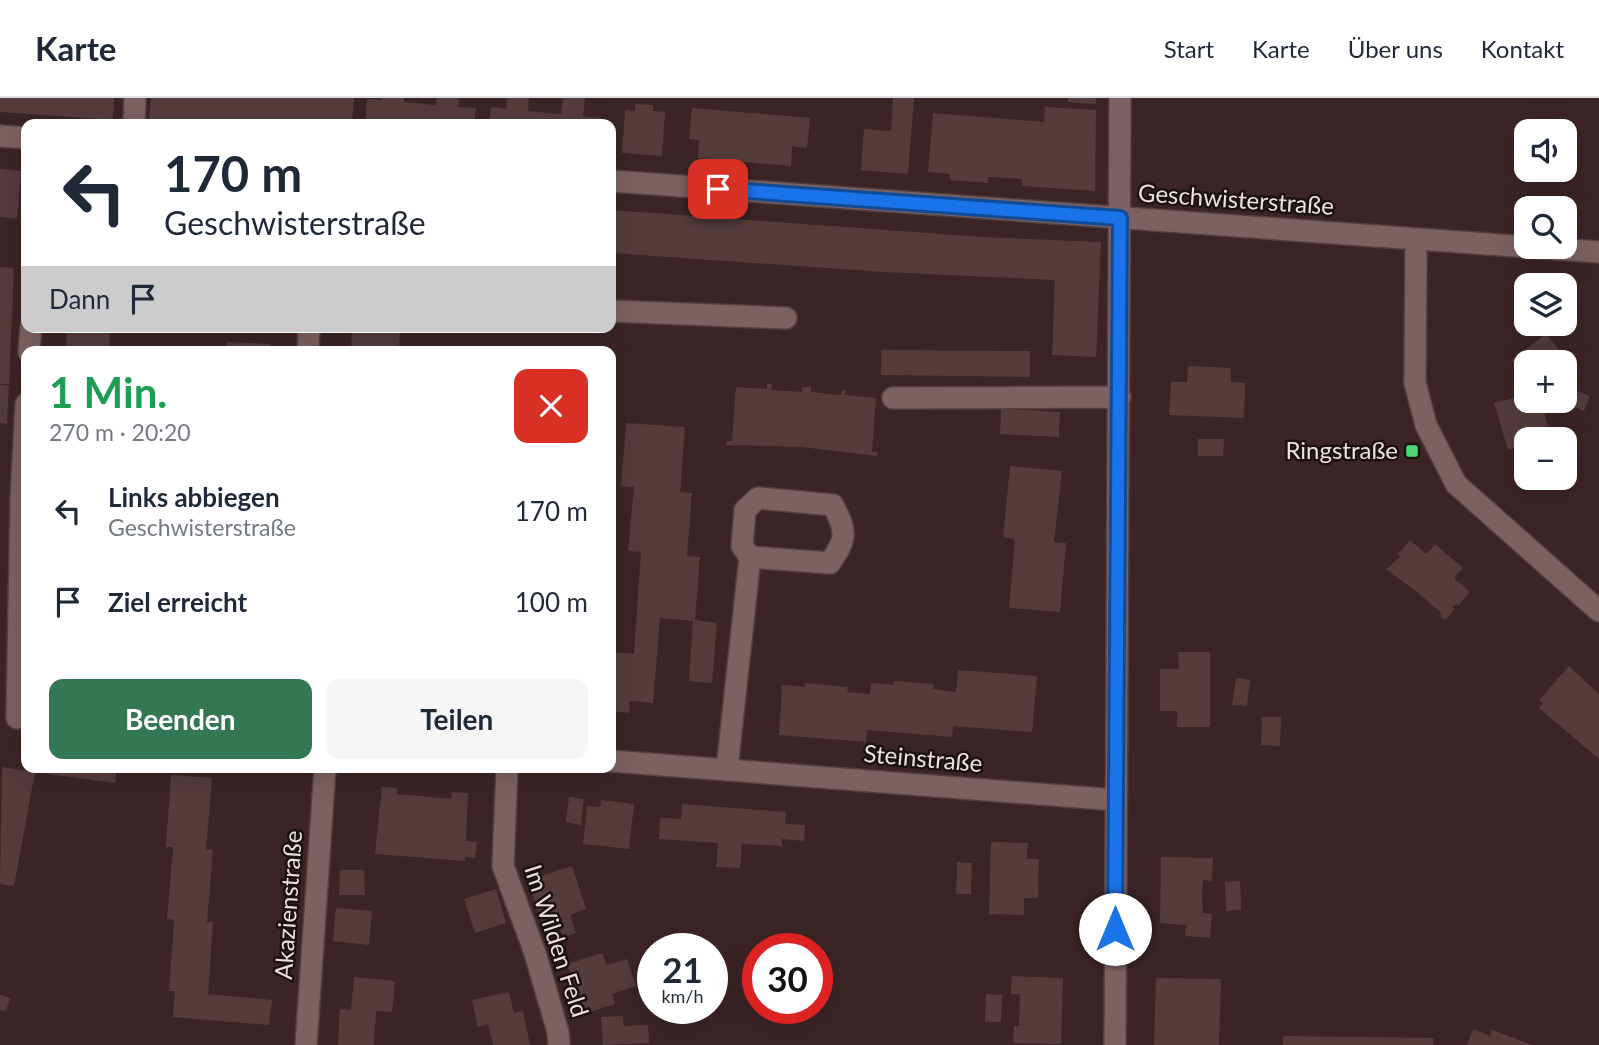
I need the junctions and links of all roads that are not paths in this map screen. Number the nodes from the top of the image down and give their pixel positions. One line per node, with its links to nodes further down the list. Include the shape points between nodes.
1 (135, 98): 3 (street)
2 (1120, 98): 7 (street)
3 (134, 119)
4 (0, 136): 5 (street)
5 (21, 138)
6 (616, 181): 7 (street, Geschwisterstraße)
7 (1120, 218): 8 (street, Geschwisterstraße); 12 (street)
8 (1416, 241): 9 (street, Geschwisterstraße); 16 (street, via 1415,383 1426,425 1456,484)
9 (1599, 253)
10 (616, 311): 11 (street)
11 (786, 318)
12 (1120, 397): 13 (street); 22 (street)
13 (894, 398)
14 (21, 484): 17 (street)
15 (750, 557): 15 (street, via 830,563 843,545 844,526 833,505 758,498 745,510 743,546); 19 (street)
16 (1599, 611)
17 (14, 718)
18 (616, 761): 19 (street, Steinstraße)
19 (727, 769): 22 (street, Steinstraße)
20 (325, 773): 23 (street, Akazienstraße)
21 (507, 773): 24 (street, Im Wilden Feld, via 503,866 535,953)
22 (1116, 800): 25 (street)
23 (306, 1045)
24 (559, 1045)
25 (1115, 1045)

